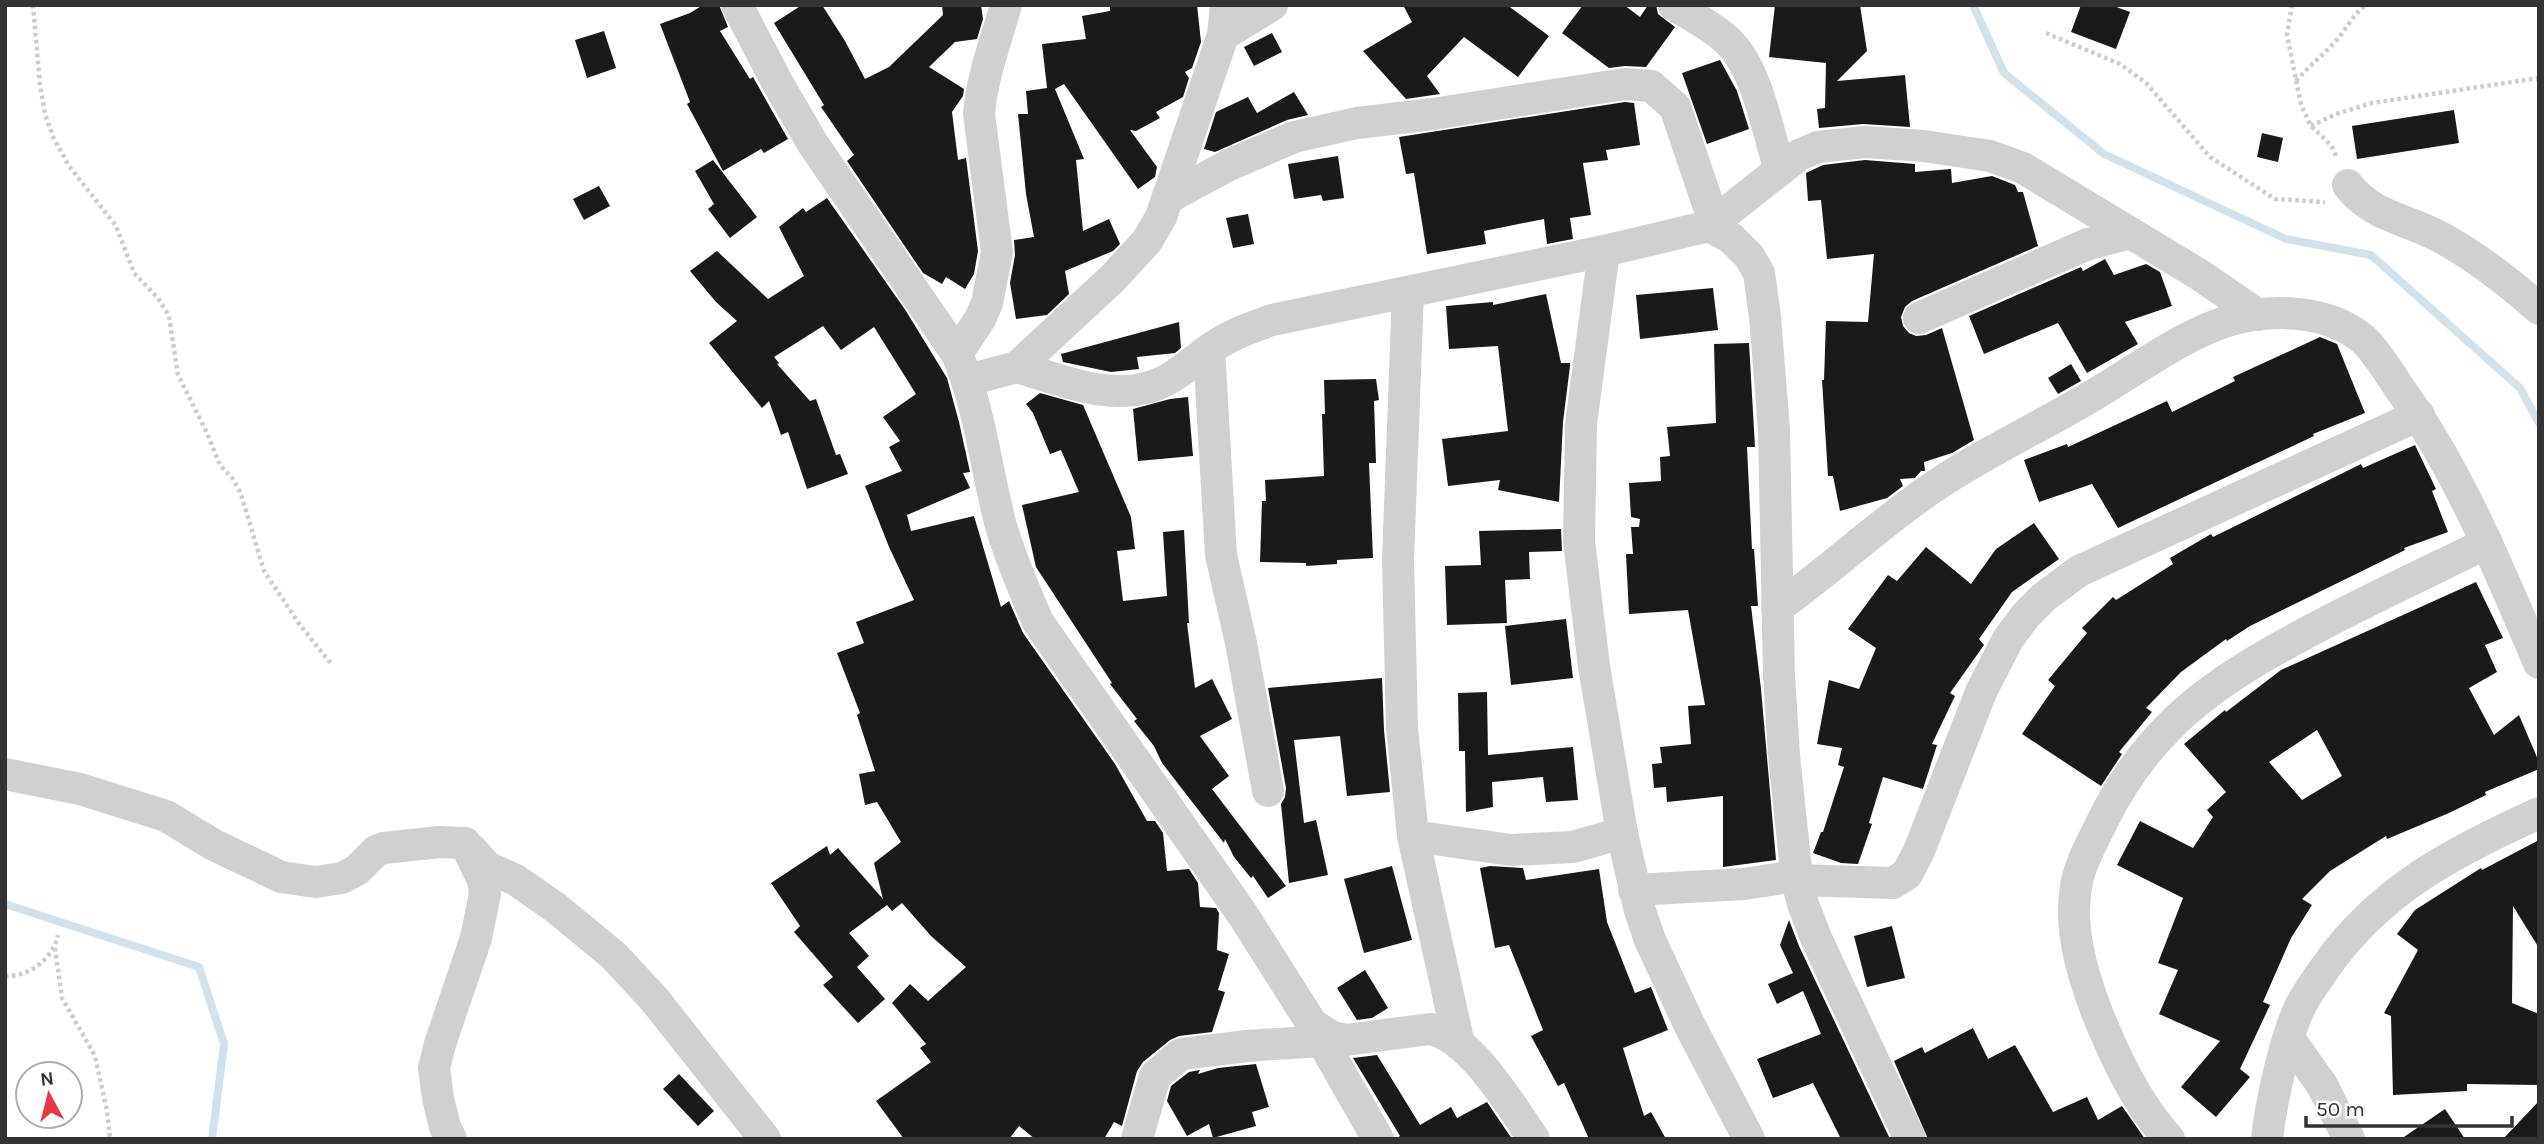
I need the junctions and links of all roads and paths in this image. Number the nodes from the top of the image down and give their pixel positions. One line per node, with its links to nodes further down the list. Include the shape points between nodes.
1 (33, 5): 30 (path, via 40,85 54,139 116,226 134,273 169,316 178,375 220,465 241,494 264,571)
2 (737, 5): 24 (street, via 813,144)
3 (1006, 5): 24 (street, via 979,114 997,252 987,303)
4 (1272, 5): 8 (street)
5 (1674, 5): 13 (street, via 1727,40 1741,56 1750,71)
6 (2292, 5): 11 (path, via 2287,35)
7 (2366, 5): 11 (path)
8 (1224, 20): 15 (street)
9 (2046, 33): 14 (path, via 2120,64 2146,83 2210,158 2275,199)
10 (2539, 78): 12 (path, via 2372,103)
11 (2296, 82): 12 (path)
12 (2311, 126): 14 (path, via 2331,145)
13 (1780, 170): 16 (street); 17 (street, via 1818,147 1865,142 1990,156 2023,168)
14 (2356, 194): 20 (street, via 2379,212 2440,237 2476,258)
15 (1168, 198): 16 (street, via 1294,136 1624,84 1651,86 1675,107); 25 (street, via 1147,241)
16 (1712, 224): 18 (street); 28 (street, via 1749,256 1759,273 1774,429)
17 (2131, 233): 21 (street); 22 (street, via 2088,244)
18 (1604, 251): 19 (street); 34 (street, via 1581,424 1579,541)
19 (1408, 292): 23 (street, via 1272,320 1237,332); 35 (street, via 1398,610 1402,728)
20 (2539, 309)
21 (2258, 315): 26 (street, via 2323,318 2363,340); 28 (street, via 2209,328 1966,466)
22 (1919, 318)
23 (1209, 350): 25 (street, via 1163,382 1133,390 1087,388); 32 (street, via 1221,555)
24 (962, 367): 25 (street); 42 (street, via 1001,525 1038,622 1243,915)
25 (1017, 367)
26 (2419, 415): 27 (street); 37 (street, via 2079,571 2044,597 2008,639 1981,692 1907,874 1893,883)
27 (2487, 543): 29 (street); 53 (street, via 2354,608 2218,684 2155,741 2118,790 2077,881 2077,944 2087,986 2125,1074)
28 (1777, 608): 37 (street, via 1784,755)
29 (2539, 663)
30 (332, 665)
31 (5, 774): 36 (street, via 80,789 166,816 281,877 314,882 342,878 384,848)
32 (1268, 790)
33 (2539, 813): 43 (street, via 2435,865 2362,922 2313,985)
34 (1622, 832): 35 (street, via 1573,847 1511,849); 38 (street)
35 (1413, 836): 44 (street)
36 (465, 843): 46 (street, via 485,894 476,938 434,1068); 47 (street, via 487,867 516,880 613,955 654,999)
37 (1797, 878): 38 (street); 52 (street, via 1816,938)
38 (1634, 890): 51 (street, via 1650,940)
39 (58, 936): 40 (path)
40 (55, 948): 41 (path, via 29,973); 45 (path, via 62,998 95,1056)
41 (5, 976)
42 (1317, 1032): 44 (street, via 1346,1040 1430,1029); 48 (street, via 1181,1054 1155,1076); 49 (street)
43 (2290, 1040): 54 (street); 55 (street, via 2322,1085)
44 (1459, 1044): 50 (street)
45 (110, 1139)
46 (451, 1139)
47 (765, 1139)
48 (1137, 1139)
49 (1378, 1139)
50 (1534, 1139)
51 (1749, 1139)
52 (1910, 1139)
53 (2169, 1139)
54 (2267, 1139)
55 (2349, 1139)

